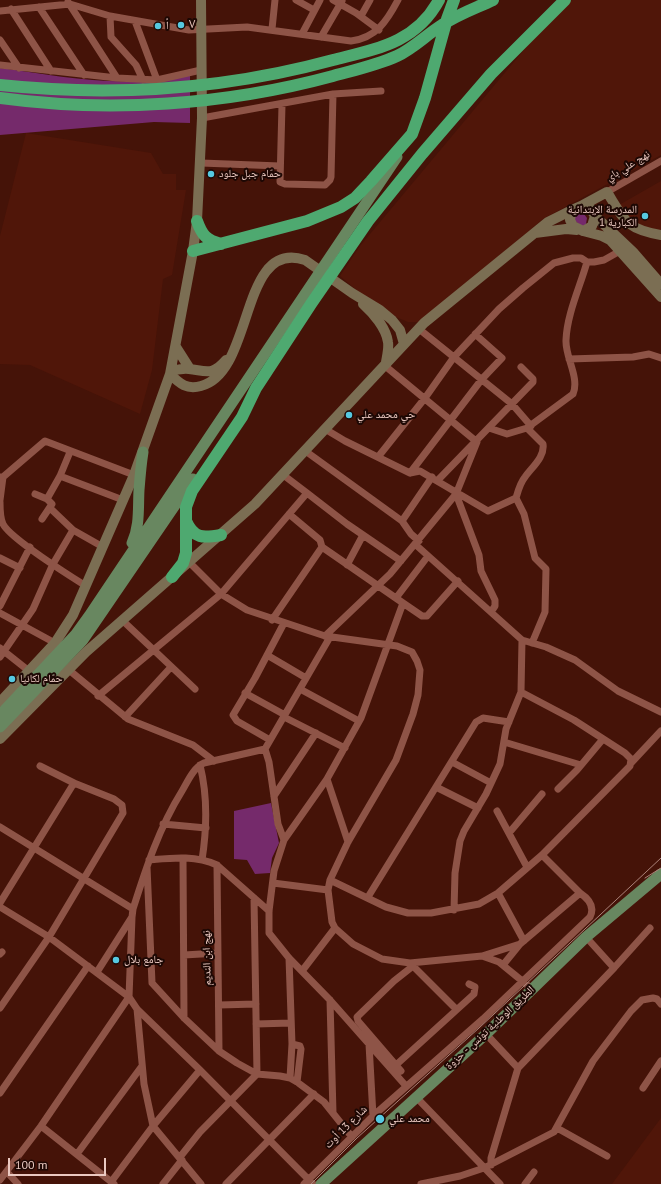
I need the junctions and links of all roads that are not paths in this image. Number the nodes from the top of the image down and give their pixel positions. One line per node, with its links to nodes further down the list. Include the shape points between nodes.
1 (201, 0): 22 (main road)
2 (275, 0): 21 (street)
3 (296, 0): 16 (street)
4 (320, 0): 16 (street)
5 (333, 0): 13 (street)
6 (370, 0): 19 (street)
7 (398, 0): 23 (street)
8 (439, 0): 35 (highway, via 422,25 407,36 352,55 280,74 187,88 126,91 67,91)
9 (454, 0): 41 (highway)
10 (493, 0): 38 (highway, via 452,19 405,52 375,64 282,89 189,102 106,105 29,102)
11 (565, 0): 75 (highway, via 490,74 368,221)
12 (68, 2): 14 (street); 18 (street); 32 (street)
13 (341, 2): 19 (street); 25 (street)
14 (39, 7): 15 (street); 31 (street)
15 (11, 10): 17 (street); 30 (street)
16 (314, 10): 24 (street)
17 (0, 11)
18 (110, 16): 20 (street); 33 (street, via 111,37 136,65)
19 (361, 16): 23 (street)
20 (135, 21): 22 (street); 34 (street)
21 (272, 29): 22 (street, via 237,27); 24 (street)
22 (201, 30): 29 (main road)
23 (379, 30): 25 (street, via 357,40)
24 (302, 34): 25 (street)
25 (321, 37)
26 (0, 40): 28 (street)
27 (0, 65): 28 (street)
28 (19, 68): 30 (street)
29 (201, 70): 34 (street); 40 (main road)
30 (51, 71): 31 (street)
31 (84, 75): 32 (street)
32 (117, 78): 33 (street)
33 (143, 80): 34 (street)
34 (157, 80)
35 (0, 85)
36 (381, 91): 37 (street)
37 (333, 94): 39 (street); 44 (street, via 330,180 325,185 285,184 279,179)
38 (0, 98)
39 (282, 105): 40 (street); 44 (street)
40 (202, 118): 43 (main road)
41 (412, 134): 53 (highway, via 355,198 342,207 307,221); 120 (main road)
42 (661, 161): 45 (street, نهج علي باي)
43 (201, 163): 44 (street); 49 (main road)
44 (280, 166)
45 (605, 194): 46 (main road, نهج علي باي); 48 (main road, نهج علي باي); 52 (main road, via 630,225 637,230)
46 (583, 205): 47 (main road); 48 (main road, via 590,208)
47 (574, 209): 50 (main road, via 570,220 573,226); 51 (main road, via 548,222)
48 (595, 215): 50 (main road, via 592,226); 57 (main road)
49 (197, 221): 53 (highway, via 206,238); 54 (main road)
50 (580, 230): 51 (main road, via 566,229); 55 (main road, via 610,240)
51 (533, 234): 61 (main road)
52 (661, 235)
53 (221, 244): 54 (highway)
54 (193, 251): 65 (main road)
55 (620, 251): 56 (street, via 604,260); 59 (main road)
56 (587, 262): 63 (street, via 581,258 573,258 554,263 504,305); 69 (street, via 568,326 566,341)
57 (661, 284)
58 (352, 293): 60 (main road); 62 (main road, via 373,314); 66 (main road, via 305,260 296,257 283,258 272,264 264,273)
59 (661, 297)
60 (392, 320): 61 (main road, via 407,327); 64 (main road, via 400,330)
61 (422, 326): 64 (main road); 67 (street)
62 (384, 331): 64 (main road); 70 (main road, via 388,341)
63 (475, 334): 67 (street); 74 (street, via 503,357)
64 (403, 344): 70 (main road)
65 (176, 347): 72 (main road); 73 (main road)
66 (234, 351): 72 (main road, via 214,370 208,372); 73 (main road, via 226,368 207,385 190,388 182,386)
67 (454, 357): 74 (street); 76 (street)
68 (661, 358): 69 (street, via 649,354)
69 (569, 359): 79 (street, via 575,384 573,394)
70 (385, 364): 76 (street); 81 (main road)
71 (521, 367): 77 (street, via 533,382)
72 (190, 369): 73 (main road)
73 (170, 372): 85 (main road)
74 (482, 379): 77 (street); 78 (street)
75 (256, 388): 103 (highway, via 242,417 192,491); 160 (main road, via 83,640)
76 (425, 398): 78 (street); 86 (street)
77 (512, 404): 79 (street); 80 (street)
78 (451, 419): 82 (street); 87 (street)
79 (529, 427): 80 (street, via 507,434); 96 (street, via 544,447 535,466 522,481)
80 (489, 428): 82 (street)
81 (325, 429): 83 (main road); 86 (street)
82 (477, 442): 92 (street); 94 (street)
83 (304, 450): 88 (main road); 104 (street)
84 (70, 452): 89 (street); 90 (street); 91 (street, via 43,441)
85 (143, 452): 89 (main road); 120 (main road, via 136,535)
86 (378, 457): 87 (street)
87 (410, 473): 92 (street, via 419,470)
88 (282, 474): 93 (street); 107 (main road, via 255,504)
89 (134, 475): 98 (main road)
90 (60, 476): 97 (street); 98 (street)
91 (2, 477): 99 (street)
92 (435, 478): 94 (street); 104 (street)
93 (307, 493): 101 (street); 108 (street)
94 (457, 493): 96 (street, via 488,511); 109 (street); 130 (street, via 477,550 481,571 495,600)
95 (35, 494): 97 (street)
96 (516, 498): 139 (street, via 524,514 534,558 546,569 545,612)
97 (47, 499): 100 (street, via 52,504)
98 (123, 500): 111 (main road)
99 (0, 501): 105 (street)
100 (50, 508): 102 (street); 106 (street)
101 (290, 514): 112 (street, via 320,540); 125 (street)
102 (42, 519)
103 (185, 519): 107 (highway, via 194,534 209,537); 121 (highway, via 186,553 183,563)
104 (402, 520): 109 (street)
105 (2, 524): 110 (street)
106 (73, 530): 111 (street); 117 (street)
107 (221, 534): 115 (main road)
108 (363, 535): 116 (street); 118 (street)
109 (417, 543): 113 (street); 116 (street)
110 (30, 547): 117 (street); 119 (street)
111 (103, 547): 123 (main road)
112 (322, 547): 118 (street); 133 (street)
113 (428, 556): 122 (street); 127 (street)
114 (0, 558): 119 (street)
115 (188, 561): 121 (main road); 125 (street)
116 (401, 561): 124 (street)
117 (53, 564): 123 (street); 135 (street)
118 (347, 565): 124 (street)
119 (20, 568): 126 (street)
120 (114, 577): 155 (main road, via 76,634)
121 (172, 577): 132 (main road)
122 (458, 581): 128 (street, via 427,616 422,616); 130 (street)
123 (86, 586): 138 (main road, via 73,616)
124 (378, 587): 127 (street); 136 (street)
125 (221, 594): 133 (street, via 247,610); 141 (street)
126 (3, 595): 129 (street)
127 (396, 598): 128 (street)
128 (403, 603): 140 (street)
129 (0, 606)
130 (491, 612): 137 (street)
131 (0, 613): 135 (street)
132 (122, 620): 141 (street, via 132,632); 145 (main road)
133 (272, 620): 134 (street)
134 (284, 623): 136 (street); 143 (street)
135 (22, 627): 138 (street); 142 (street)
136 (328, 636): 140 (street); 147 (street)
137 (522, 640): 139 (street); 150 (street)
138 (55, 643): 146 (main road)
139 (532, 643): 154 (street, via 575,660 618,691)
140 (388, 644): 158 (street); 189 (street, via 412,652 420,670 418,695 396,760)
141 (155, 650): 144 (street); 152 (street)
142 (1, 652): 146 (street)
143 (267, 655): 147 (street); 151 (street)
144 (171, 666): 149 (street); 157 (street)
145 (69, 670): 152 (street); 163 (main road)
146 (29, 671): 153 (main road)
147 (306, 678): 148 (street)
148 (300, 689): 156 (street); 158 (street)
149 (195, 690)
150 (521, 692): 159 (street); 164 (street, via 567,716)
151 (245, 694): 156 (street); 165 (street, via 233,717)
152 (98, 696): 157 (street)
153 (0, 702)
154 (661, 712)
155 (0, 715)
156 (284, 716): 162 (street); 165 (street)
157 (125, 717): 169 (street, via 193,745)
158 (359, 721): 167 (street)
159 (509, 722): 166 (street); 170 (street, via 480,719)
160 (0, 727)
161 (661, 731): 171 (street)
162 (316, 733): 167 (street); 181 (street)
163 (0, 739)
164 (602, 739): 171 (street, via 626,753); 173 (street)
165 (270, 740): 168 (street)
166 (504, 742): 173 (street); 177 (street, via 502,756)
167 (345, 748): 175 (street)
168 (265, 749): 169 (street); 181 (street)
169 (214, 761): 172 (street)
170 (452, 762): 177 (street); 178 (street)
171 (631, 763): 191 (street)
172 (200, 765): 184 (street, via 191,775); 186 (street, via 206,795)
173 (581, 765): 179 (street)
174 (40, 766): 176 (street)
175 (327, 779): 188 (street); 189 (street)
176 (74, 783): 190 (street); 198 (street, via 114,799 123,809 121,817)
177 (491, 783): 182 (street)
178 (436, 787): 182 (street); 204 (street)
179 (558, 789)
180 (542, 794): 187 (street)
181 (274, 796): 188 (street, via 278,824)
182 (478, 808): 209 (street, via 460,841 455,873)
183 (496, 811): 187 (street)
184 (163, 824): 186 (street); 194 (street)
185 (0, 827): 190 (street)
186 (206, 828): 193 (street)
187 (509, 833): 196 (street)
188 (284, 840): 200 (street)
189 (348, 842): 199 (street)
190 (35, 848): 198 (street); 206 (street)
191 (542, 855): 196 (street); 203 (street)
192 (183, 858): 193 (street); 194 (street); 218 (street)
193 (202, 860): 195 (street)
194 (148, 864): 208 (street); 238 (street, via 151,980)
195 (216, 865): 205 (street); 217 (street, نهج ابن النديم)
196 (528, 867): 202 (street)
197 (661, 874): 214 (main road, الطريق الوطنية تونس - حزوة)
198 (84, 879): 208 (street); 215 (street)
199 (330, 880): 201 (street); 204 (street)
200 (272, 883): 201 (street); 210 (street)
201 (328, 890): 212 (street, via 331,914)
202 (498, 893): 209 (street, via 479,904); 216 (street)
203 (580, 893): 216 (street); 227 (street, شارع 13 أوت, via 592,906 590,917)
204 (368, 897): 209 (street, via 386,907 408,913 431,914)
205 (254, 898): 210 (street); 234 (street)
206 (0, 903)
207 (0, 907): 215 (street)
208 (133, 909): 211 (street)
209 (454, 910)
210 (269, 911): 220 (street, via 269,933)
211 (132, 917): 226 (street); 230 (street)
212 (336, 928): 221 (street, via 353,944 372,955); 225 (street)
213 (650, 928): 224 (street)
214 (586, 937): 224 (street); 229 (main road, الطريق الوطنية تونس - حزوة)
215 (48, 938): 223 (street); 235 (street)
216 (522, 943): 219 (street); 222 (street)
217 (218, 954): 218 (street); 233 (street, نهج ابن النديم)
218 (184, 955): 238 (street)
219 (482, 956): 221 (street); 222 (street)
220 (289, 958): 225 (street); 239 (street)
221 (412, 965): 237 (street); 237 (street, via 357,1017 398,1068)
222 (503, 965): 227 (street)
223 (88, 966): 226 (street); 254 (street)
224 (614, 968): 247 (street)
225 (302, 970): 231 (street)
226 (97, 972): 230 (street)
227 (523, 980): 229 (street); 252 (street, شارع 13 أوت, via 454,1046)
228 (469, 984): 237 (street, via 475,987 476,991)
229 (532, 989): 241 (main road, الطريق الوطنية تونس - حزوة)
230 (128, 997): 236 (street); 260 (street)
231 (330, 1000): 243 (street); 258 (street)
232 (660, 1001): 262 (street, via 653,998 642,1000 631,1011 593,1061)
233 (219, 1004): 234 (street); 244 (street, نهج ابن النديم)
234 (256, 1004): 240 (street)
235 (0, 1008)
236 (137, 1009): 246 (street); 248 (street)
237 (456, 1009)
238 (184, 1018): 244 (street)
239 (291, 1023): 240 (street); 242 (street)
240 (256, 1024): 249 (street)
241 (486, 1034): 247 (street); 256 (main road, الطريق الوطنية تونس - حزوة)
242 (292, 1044): 250 (street); 251 (street, via 301,1048)
243 (369, 1044): 252 (street); 259 (street)
244 (219, 1051): 249 (street)
245 (661, 1061): 253 (street)
246 (142, 1066): 261 (street); 265 (street)
247 (518, 1068): 268 (street)
248 (200, 1070): 257 (street); 261 (street)
249 (257, 1074): 250 (street); 257 (street)
250 (290, 1078): 251 (street)
251 (297, 1082): 255 (street)
252 (406, 1086): 259 (street, شارع 13 أوت)
253 (642, 1088)
254 (0, 1093)
255 (314, 1094): 258 (street); 264 (street)
256 (416, 1097): 269 (street); 279 (main road, الطريق الوطنية تونس - حزوة)
257 (230, 1100): 264 (street); 267 (street)
258 (333, 1113): 263 (street)
259 (373, 1116): 263 (street, شارع 13 أوت)
260 (41, 1126): 265 (street); 270 (street)
261 (153, 1126): 267 (street); 273 (street)
262 (557, 1128): 266 (street); 268 (street, via 548,1136)
263 (352, 1137): 274 (street, شارع 13 أوت)
264 (270, 1140): 274 (street); 278 (street)
265 (77, 1154): 273 (street)
266 (607, 1156)
267 (181, 1159): 276 (street); 277 (street)
268 (491, 1165): 269 (street)
269 (484, 1168): 280 (street); 281 (street)
270 (7, 1172): 272 (street); 275 (street)
271 (534, 1172): 282 (street)
272 (0, 1180)
273 (113, 1183)
274 (308, 1183)
275 (18, 1184)
276 (163, 1184)
277 (201, 1184)
278 (226, 1184)
279 (321, 1184)
280 (421, 1184)
281 (500, 1184)
282 (525, 1184)

